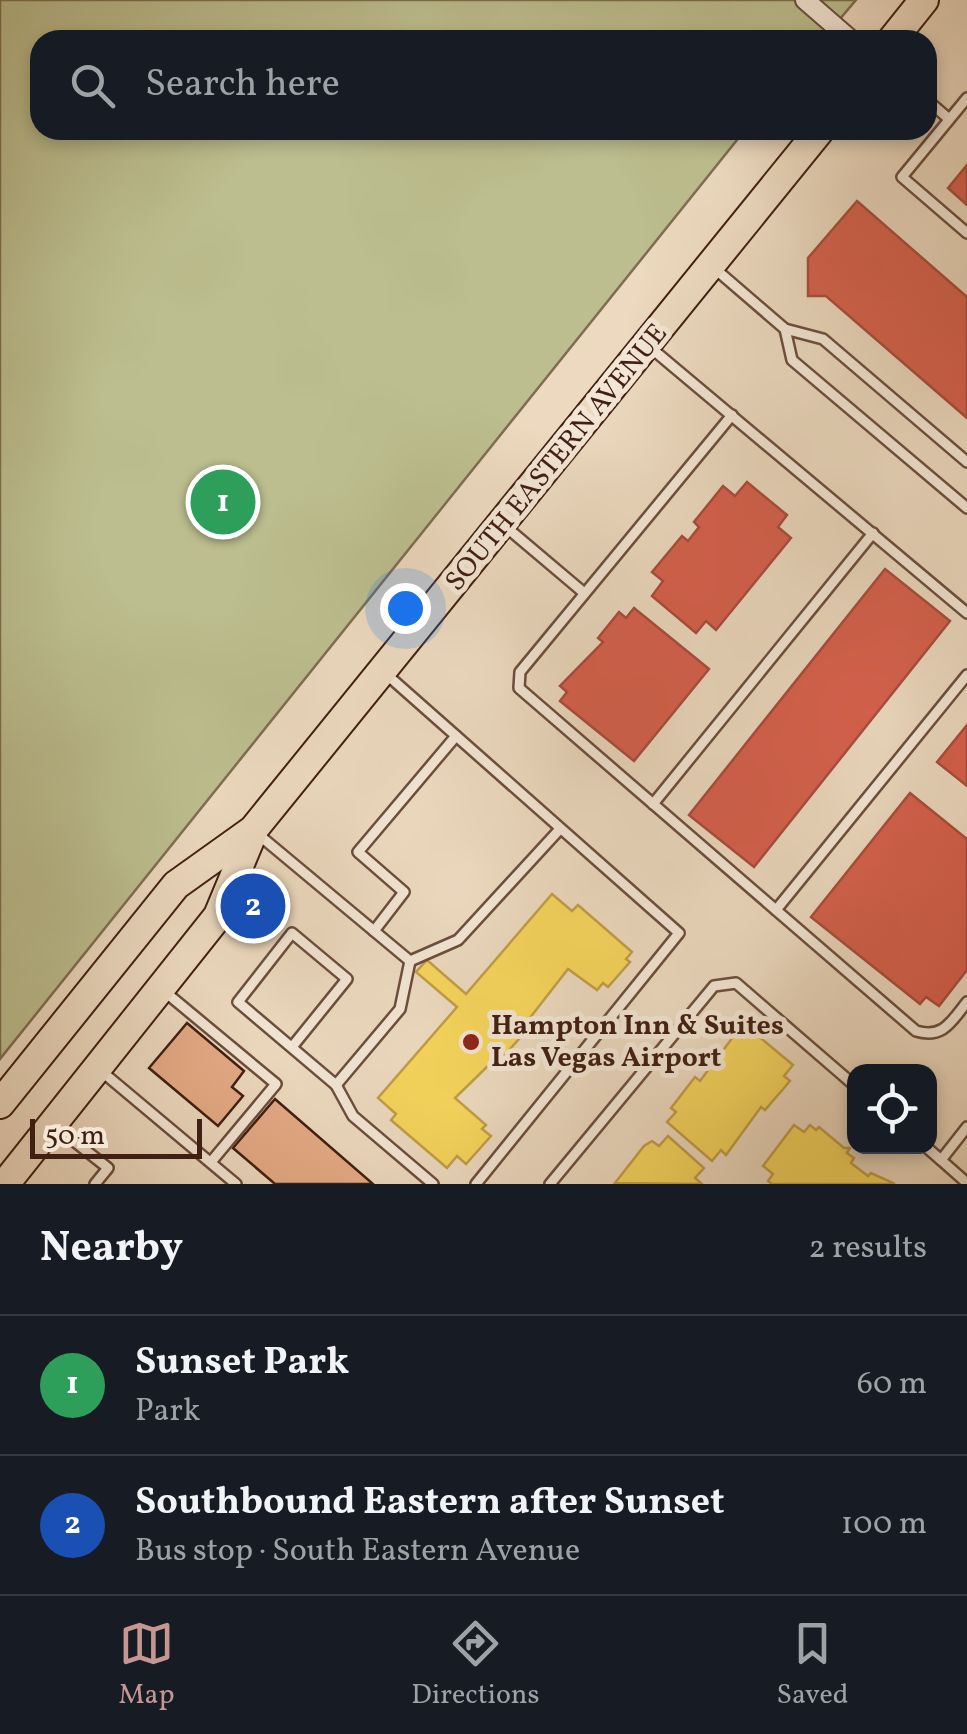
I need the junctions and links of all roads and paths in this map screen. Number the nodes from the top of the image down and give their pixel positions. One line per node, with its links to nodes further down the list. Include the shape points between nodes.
1 (805, 0): 3 (street)
2 (924, 0): 4 (main road)
3 (840, 30)
4 (900, 30)
5 (967, 98): 7 (lane)
6 (937, 108): 7 (lane)
7 (950, 119): 8 (lane)
8 (937, 135)
9 (812, 140): 12 (main road, SOUTH EASTERN AVENUE)
10 (933, 140): 11 (lane, via 902,177)
11 (967, 233)
12 (711, 266): 13 (lane); 14 (main road, SOUTH EASTERN AVENUE)
13 (785, 329): 16 (lane, via 824,339); 17 (lane, via 792,360)
14 (648, 345): 15 (lane); 18 (main road, SOUTH EASTERN AVENUE)
15 (732, 415): 19 (lane); 20 (lane)
16 (967, 462)
17 (967, 508)
18 (503, 525): 20 (lane); 22 (main road, SOUTH EASTERN AVENUE)
19 (873, 534): 21 (lane); 25 (lane)
20 (583, 592): 25 (lane, via 520,672 519,688)
21 (967, 612)
22 (384, 673): 24 (lane); 27 (main road, SOUTH EASTERN AVENUE)
23 (967, 675): 28 (lane)
24 (456, 736): 26 (lane); 29 (lane, via 358,852 404,892)
25 (653, 804): 28 (lane)
26 (560, 829): 30 (lane, via 458,940); 48 (lane, via 680,933)
27 (253, 830): 29 (lane); 31 (main road, SOUTH EASTERN AVENUE, via 218,916); 37 (main road, SOUTH EASTERN AVENUE, via 176,885)
28 (776, 910): 32 (lane, via 916,1031 944,1031)
29 (374, 931): 30 (lane)
30 (410, 961): 36 (lane, via 400,1009)
31 (161, 989): 34 (main road, SOUTH EASTERN AVENUE); 42 (lane, via 276,1084)
32 (967, 1002)
33 (292, 1047): 33 (lane, via 238,1002 292,933 347,980); 36 (lane)
34 (98, 1069): 38 (main road, SOUTH EASTERN AVENUE); 42 (lane)
35 (847, 1078): 49 (lane, via 736,983 714,986)
36 (336, 1085): 47 (lane, via 353,1116)
37 (0, 1104)
38 (53, 1125): 44 (main road, SOUTH EASTERN AVENUE); 45 (lane, via 108,1168)
39 (967, 1127): 41 (lane)
40 (935, 1154): 41 (lane)
41 (941, 1160): 43 (lane)
42 (211, 1162): 46 (lane)
43 (967, 1183)
44 (4, 1184)
45 (95, 1184)
46 (236, 1184)
47 (432, 1184)
48 (476, 1184)
49 (550, 1184)

